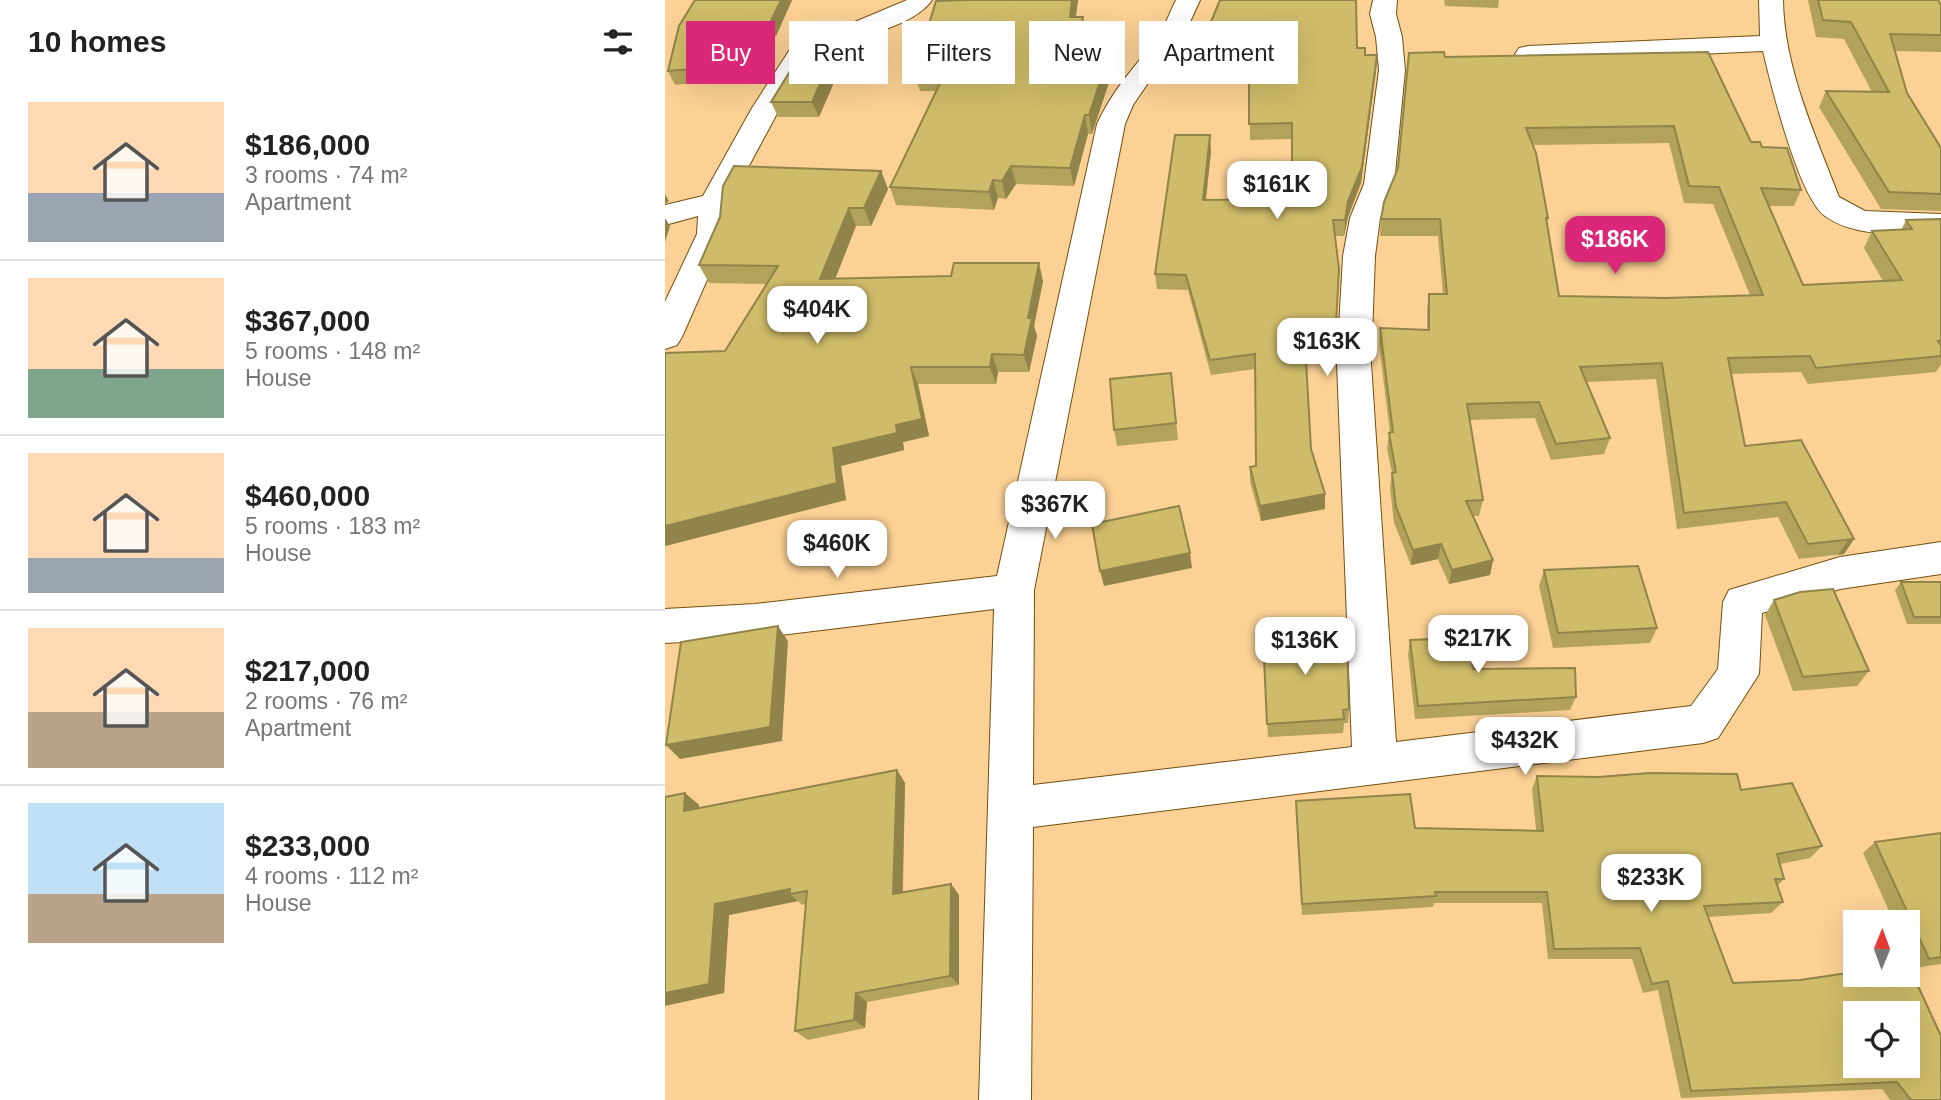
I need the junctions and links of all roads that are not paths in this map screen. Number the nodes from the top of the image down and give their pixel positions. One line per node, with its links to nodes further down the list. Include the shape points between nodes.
1 (920, 0): 7 (street, via 858,30 807,42)
2 (1188, 0): 12 (street, via 1166,46 1150,61 1111,124)
3 (1385, 0): 14 (street, via 1392,70 1379,184 1359,256 1354,363)
4 (1771, 0): 5 (street, via 1769,17)
5 (1775, 43): 6 (street); 9 (street, via 1826,202 1865,221)
6 (1528, 54)
7 (713, 203): 8 (street); 10 (street, via 712,234)
8 (665, 215)
9 (1941, 224)
10 (665, 337)
11 (1941, 558): 14 (street, via 1840,573 1743,602 1738,674 1703,724)
12 (1014, 590): 13 (street, via 755,621); 15 (street)
13 (665, 626)
14 (1375, 763): 15 (street)
15 (1010, 809): 16 (street)
16 (1005, 1100)

